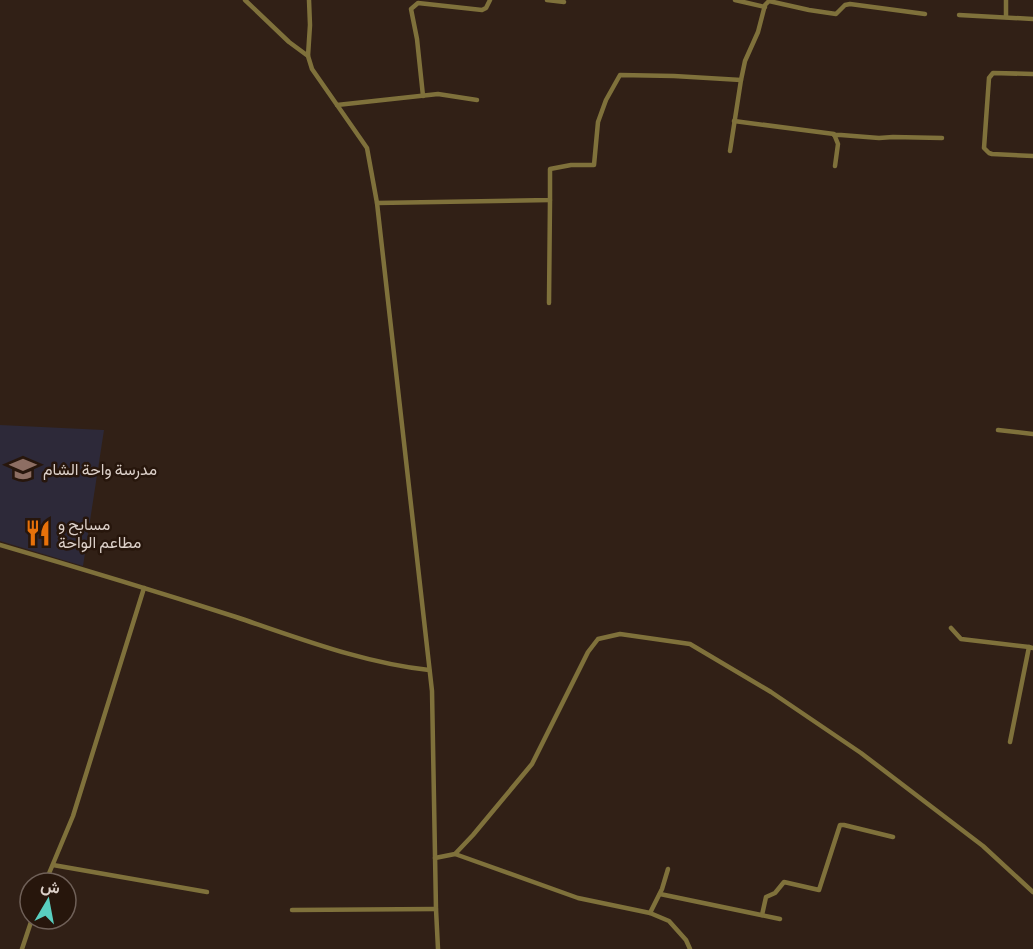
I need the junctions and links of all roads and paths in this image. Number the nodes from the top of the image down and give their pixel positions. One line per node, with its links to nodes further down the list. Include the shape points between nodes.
1 (245, 0): 14 (street)
2 (309, 0): 14 (street)
3 (490, 0): 17 (street, via 482,10 418,3 411,9)
4 (547, 0): 8 (street)
5 (735, 0): 9 (street)
6 (1006, 0): 12 (street)
7 (769, 1): 9 (street); 10 (street, via 836,14 850,4)
8 (564, 2)
9 (765, 7): 16 (street)
10 (925, 14)
11 (958, 15): 12 (street)
12 (1006, 17): 13 (street)
13 (1033, 19)
14 (308, 56): 19 (street, via 312,69)
15 (1033, 74): 24 (street, via 993,73 989,78 984,148 992,154)
16 (741, 80): 20 (street); 26 (street, via 620,75 598,122 594,165 550,169)
17 (423, 96): 18 (street); 19 (street)
18 (477, 100)
19 (337, 105): 27 (street, via 367,148)
20 (734, 121): 21 (street); 23 (street)
21 (834, 135): 22 (street); 25 (street, via 838,144)
22 (942, 138)
23 (730, 151)
24 (1033, 156)
25 (835, 166)
26 (550, 200): 27 (street); 28 (street)
27 (377, 203): 35 (street)
28 (549, 303)
29 (998, 430): 30 (street)
30 (1033, 434)
31 (0, 545): 32 (street)
32 (144, 588): 35 (street, via 334,649 406,668); 40 (street, via 73,816)
33 (951, 628): 34 (street, via 961,639)
34 (1031, 647): 36 (street)
35 (429, 670): 39 (street)
36 (1010, 742)
37 (893, 837): 49 (street, via 840,825 819,890 784,882 766,897)
38 (455, 854): 39 (street); 44 (street, via 532,764 588,652 598,639 620,634 690,644 771,692 861,753 982,846); 48 (street, via 578,898)
39 (435, 858): 46 (street)
40 (53, 865): 42 (street); 43 (street)
41 (668, 869): 45 (street)
42 (50, 871)
43 (207, 892)
44 (1033, 892)
45 (660, 894): 48 (street); 49 (street)
46 (436, 909): 47 (street); 53 (street)
47 (292, 910)
48 (650, 913): 54 (street, via 669,921)
49 (762, 915): 50 (street)
50 (780, 919)
51 (28, 931): 52 (street)
52 (22, 949)
53 (438, 949)
54 (690, 949)

